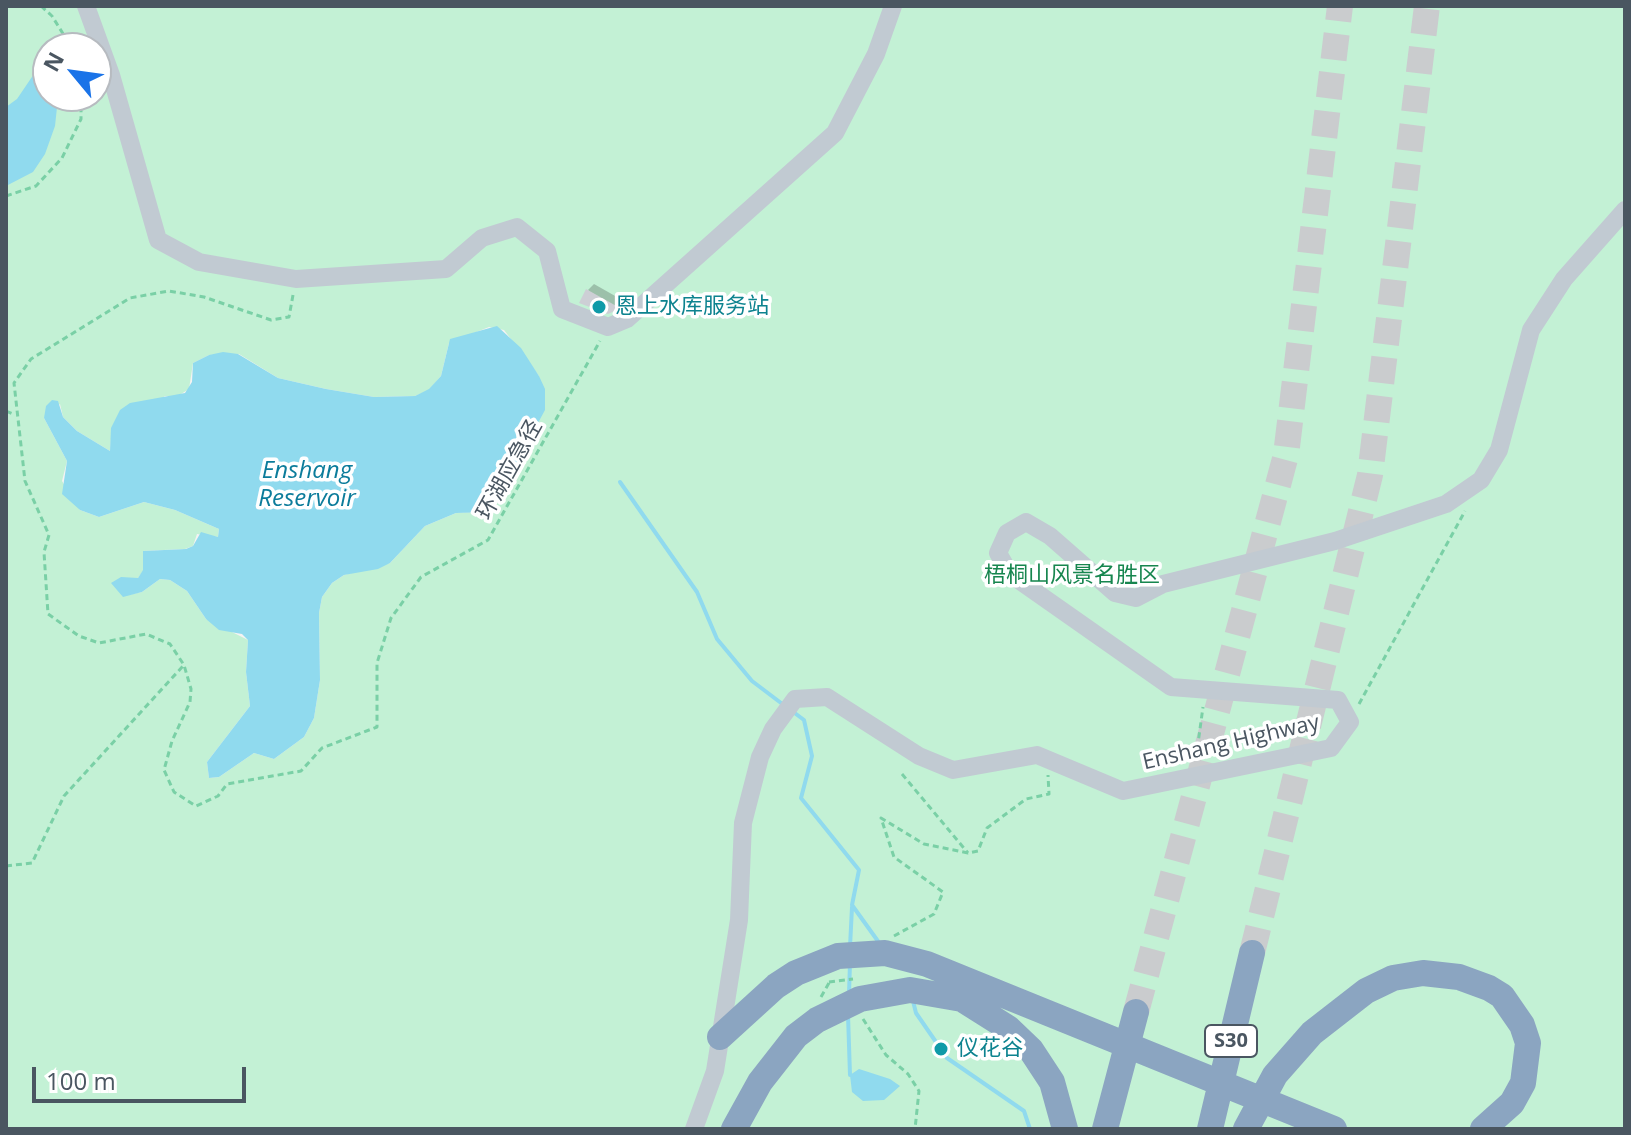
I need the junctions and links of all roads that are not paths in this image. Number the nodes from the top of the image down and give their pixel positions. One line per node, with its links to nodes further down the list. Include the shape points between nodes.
1 (86, 6): 2 (street, via 158,240 199,262 296,279 446,269 482,238 517,227 547,251 562,309 608,327 627,319 835,133 876,54)
2 (893, 6)
3 (1625, 210): 6 (street, Enshang Highway, via 1564,279 1531,330 1499,450 1481,480 1446,504 1335,541 1163,584 1136,598 1115,593 1050,536 1026,522 1007,533 998,553 1010,574 1171,687 1338,700 1350,722 1331,748 1123,791 1037,755 953,770 919,756 827,697 795,699 760,757 743,823 739,920)
4 (1252, 953): 11 (highway, S30)
5 (1136, 1012): 10 (highway)
6 (720, 1037): 7 (street, Enshang Highway, via 708,1097); 13 (highway, via 796,973 838,956 885,953 927,964)
7 (694, 1129)
8 (734, 1129): 9 (highway, via 775,1059 796,1036 860,999 887,992 937,992 983,1009 1031,1050 1052,1082)
9 (1065, 1129)
10 (1105, 1129)
11 (1210, 1129)
12 (1246, 1129): 14 (highway, via 1275,1075 1338,1010 1393,978 1423,973 1459,977 1489,988 1502,996 1522,1025 1528,1043 1523,1083 1512,1103)
13 (1334, 1129)
14 (1483, 1129)

